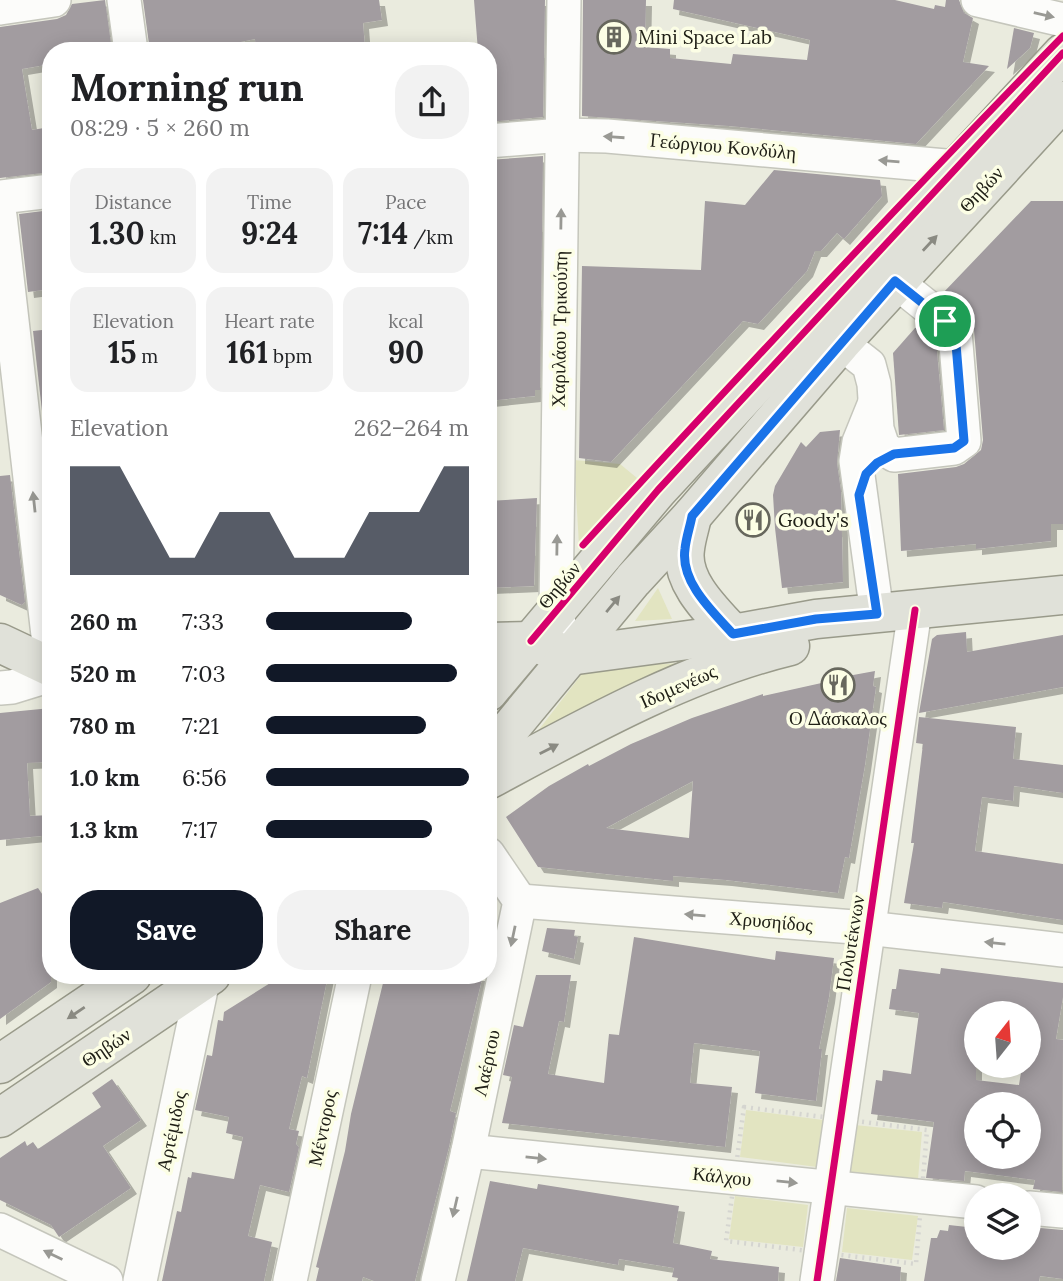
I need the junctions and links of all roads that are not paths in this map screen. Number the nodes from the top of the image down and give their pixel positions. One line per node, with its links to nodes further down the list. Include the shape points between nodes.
1 (54, 0): 5 (street)
2 (124, 0): 7 (street)
3 (564, 0): 10 (street, Χαριλάου Τρικούπη)
4 (978, 0): 6 (street, one-way to 6)
5 (0, 8)
6 (1063, 20)
7 (130, 42)
8 (1063, 53): 12 (main road, Θηβών)
9 (1061, 109): 16 (main road, Θηβών, one-way to 9)
10 (562, 135): 11 (street, Γεώργιου Κονδύλη); 12 (street, Γεώργιου Κονδύλη, one-way to 10); 26 (street, Χαριλάου Τρικούπη, one-way to 10)
11 (497, 140)
12 (957, 167): 26 (main road, Θηβών, via 658,490)
13 (42, 192): 14 (street)
14 (0, 197)
15 (0, 215): 22 (street, one-way to 15)
16 (895, 281): 17 (main road, Θηβών); 19 (street, via 955,332 964,441 954,448)
17 (841, 343): 18 (street, via 869,365); 21 (main road, Θηβών)
18 (874, 405): 19 (street, via 883,447); 20 (street, via 857,451)
19 (894, 454): 20 (street, via 866,474)
20 (859, 495): 25 (street)
21 (692, 516): 27 (main road, via 684,551 686,569 700,596); 30 (main road, Θηβών, one-way to 21)
22 (42, 582)
23 (1063, 596): 24 (main road, Ιδομενέως)
24 (915, 610): 25 (main road, Ιδομενέως); 39 (street, Πολυτέκνων)
25 (877, 614): 27 (main road, Ιδομενέως); 36 (main road, Ιδομενέως, one-way to 25, via 668,689)
26 (543, 627): 28 (main road); 30 (main road); 33 (main road, Θηβών)
27 (733, 634): 30 (main road, Ιδομενέως)
28 (497, 640)
29 (0, 643): 31 (main road)
30 (569, 656): 35 (main road, Θηβών)
31 (42, 663)
32 (42, 678): 34 (street)
33 (497, 681)
34 (0, 688)
35 (497, 744)
36 (497, 775)
37 (497, 867): 38 (street)
38 (520, 901): 39 (street, Χρυσηίδος, one-way to 38); 47 (street, Λαέρτου, one-way to 47)
39 (867, 928): 40 (street, Χρυσηίδος, one-way to 39); 48 (street, Πολυτέκνων)
40 (1063, 950)
41 (116, 984): 45 (main road, one-way to 45)
42 (197, 984): 46 (main road, Θηβών)
43 (205, 984): 54 (street, Αρτέμιδος)
44 (353, 984): 55 (street, Μέντορος)
45 (0, 1064)
46 (0, 1118)
47 (468, 1151): 48 (street, Κάλχου, one-way to 48); 56 (street, Λαέρτου, one-way to 56)
48 (830, 1186): 49 (street, Κάλχου); 57 (street, Πολυτέκνων)
49 (964, 1201)
50 (1041, 1209): 51 (street)
51 (1063, 1211)
52 (0, 1230): 53 (street, one-way to 52)
53 (106, 1281)
54 (140, 1281)
55 (290, 1281)
56 (438, 1281)
57 (817, 1281)

